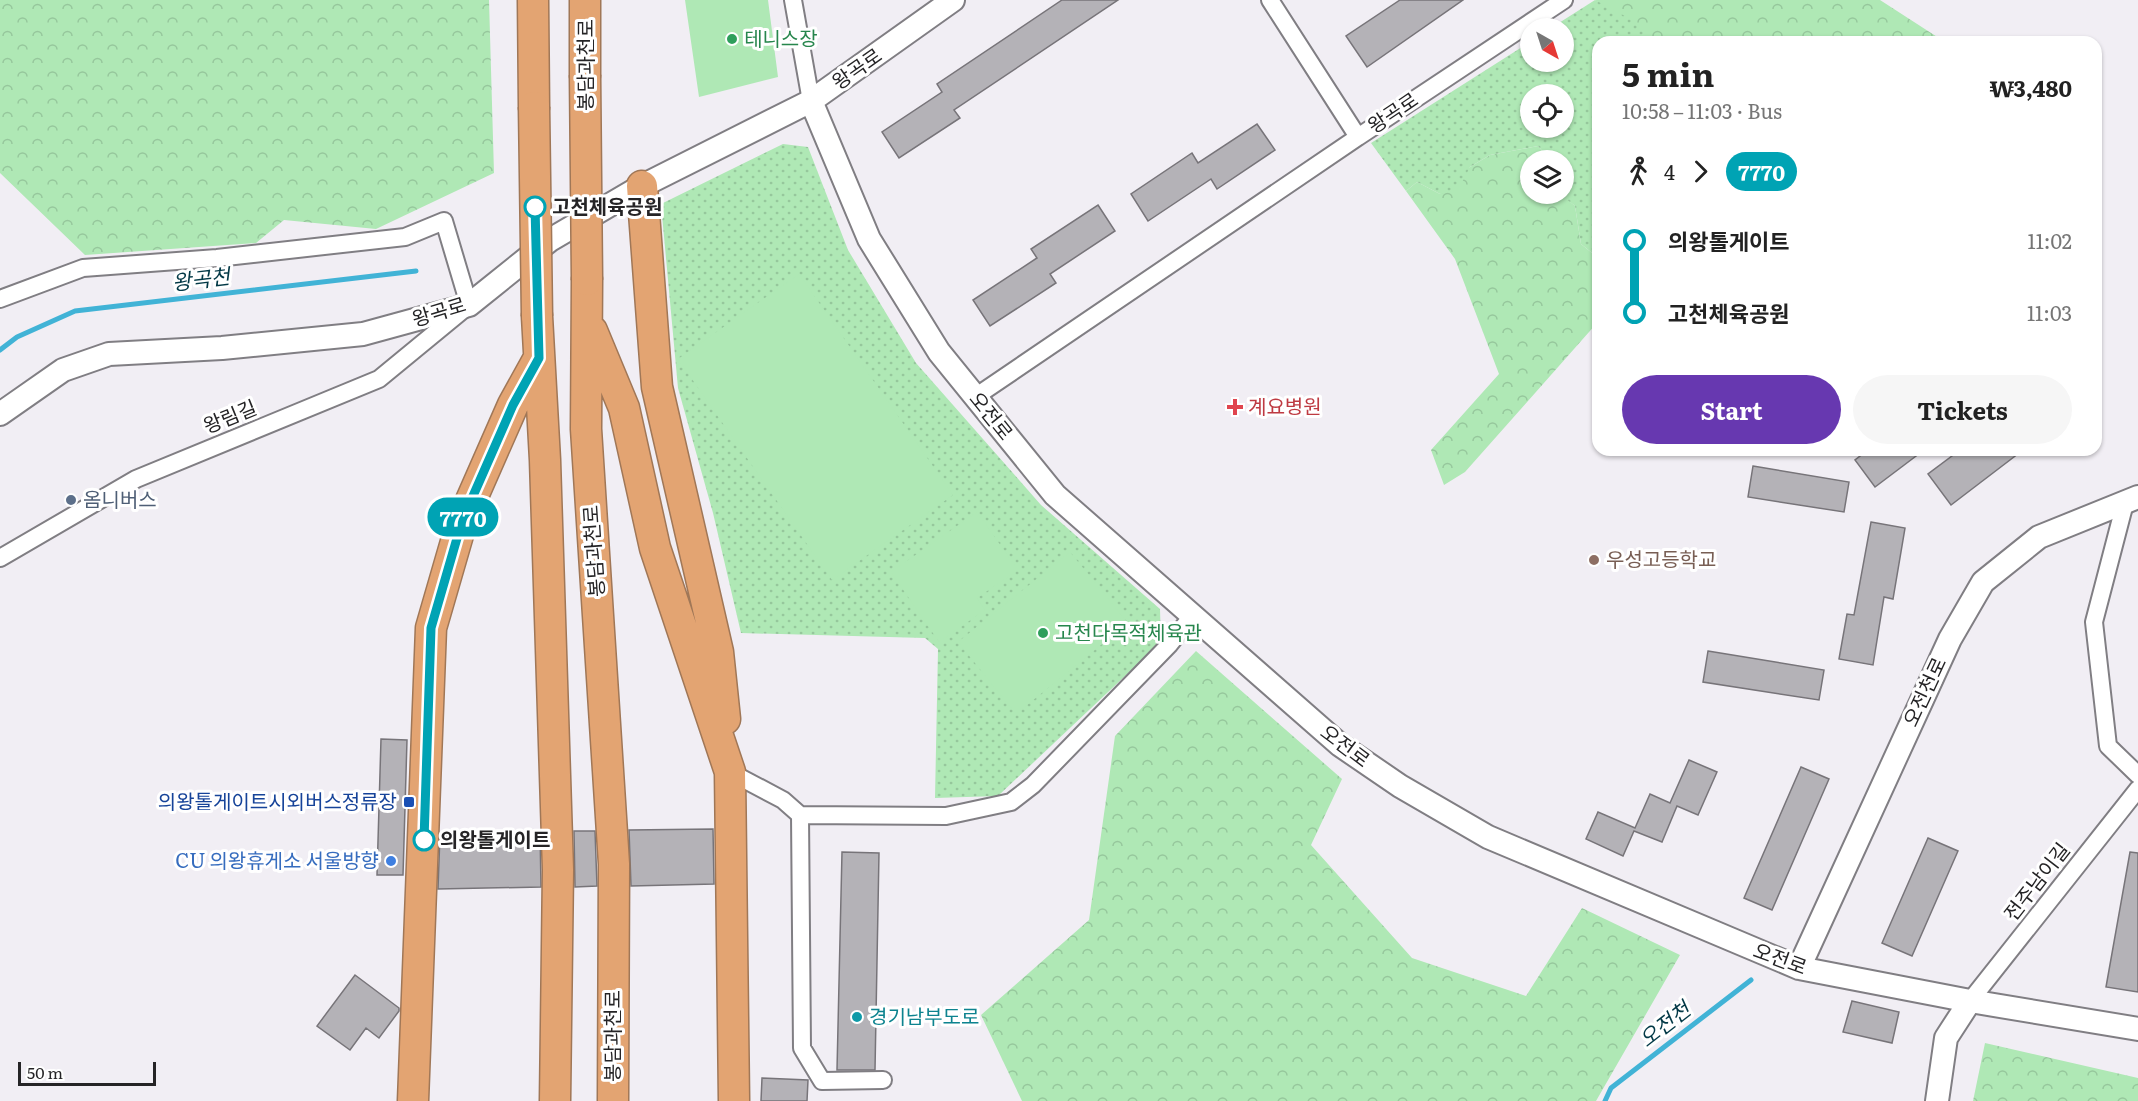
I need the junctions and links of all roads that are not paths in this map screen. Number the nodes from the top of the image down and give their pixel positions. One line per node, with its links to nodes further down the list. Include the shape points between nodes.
1 (533, 0): 13 (highway, bridge)
2 (585, 0): 12 (highway, 봉담과천로, bridge)
3 (793, 0): 7 (street)
4 (953, 0): 7 (street, 왕곡로)
5 (1270, 0): 8 (street, 왕곡로)
6 (1564, 0): 8 (street, 왕곡로)
7 (811, 101): 9 (street, 왕곡로); 14 (street, 오전로, via 869,239 939,352)
8 (1358, 137): 14 (street)
9 (642, 186): 11 (street, 왕곡로, via 550,240); 19 (highway, via 657,387 718,652)
10 (0, 299): 11 (street, via 83,268 405,237 444,221)
11 (469, 305): 15 (street, 왕곡로, via 363,334 109,354 63,370); 17 (street, 왕림길, via 379,379 136,478)
12 (587, 320): 19 (highway, via 624,408 655,548); 29 (highway, 봉담과천로, via 586,429 614,864)
13 (539, 358): 27 (highway, via 513,405 462,521 431,628); 28 (highway, via 558,870)
14 (975, 397): 18 (street, 오전로, via 1055,495)
15 (0, 414)
16 (2132, 500): 20 (street, via 2094,622 2108,746); 23 (street, 오전천로, via 2039,537 1983,582 1950,639)
17 (0, 558)
18 (1192, 616): 22 (street, via 1169,645 1033,785 1011,802 946,816); 23 (street, 오전로, via 1340,745 1419,798 1488,837)
19 (730, 772): 22 (street, via 783,800); 30 (highway)
20 (2138, 775)
21 (2138, 789): 24 (street, 전주남이길)
22 (800, 815): 26 (street, via 802,1048 822,1081)
23 (1799, 968): 24 (street, 오전로)
24 (1970, 1001): 25 (street, 오전로); 31 (street, via 1946,1038)
25 (2138, 1029)
26 (883, 1080)
27 (414, 1101)
28 (555, 1101)
29 (613, 1101)
30 (734, 1101)
31 (1937, 1101)

